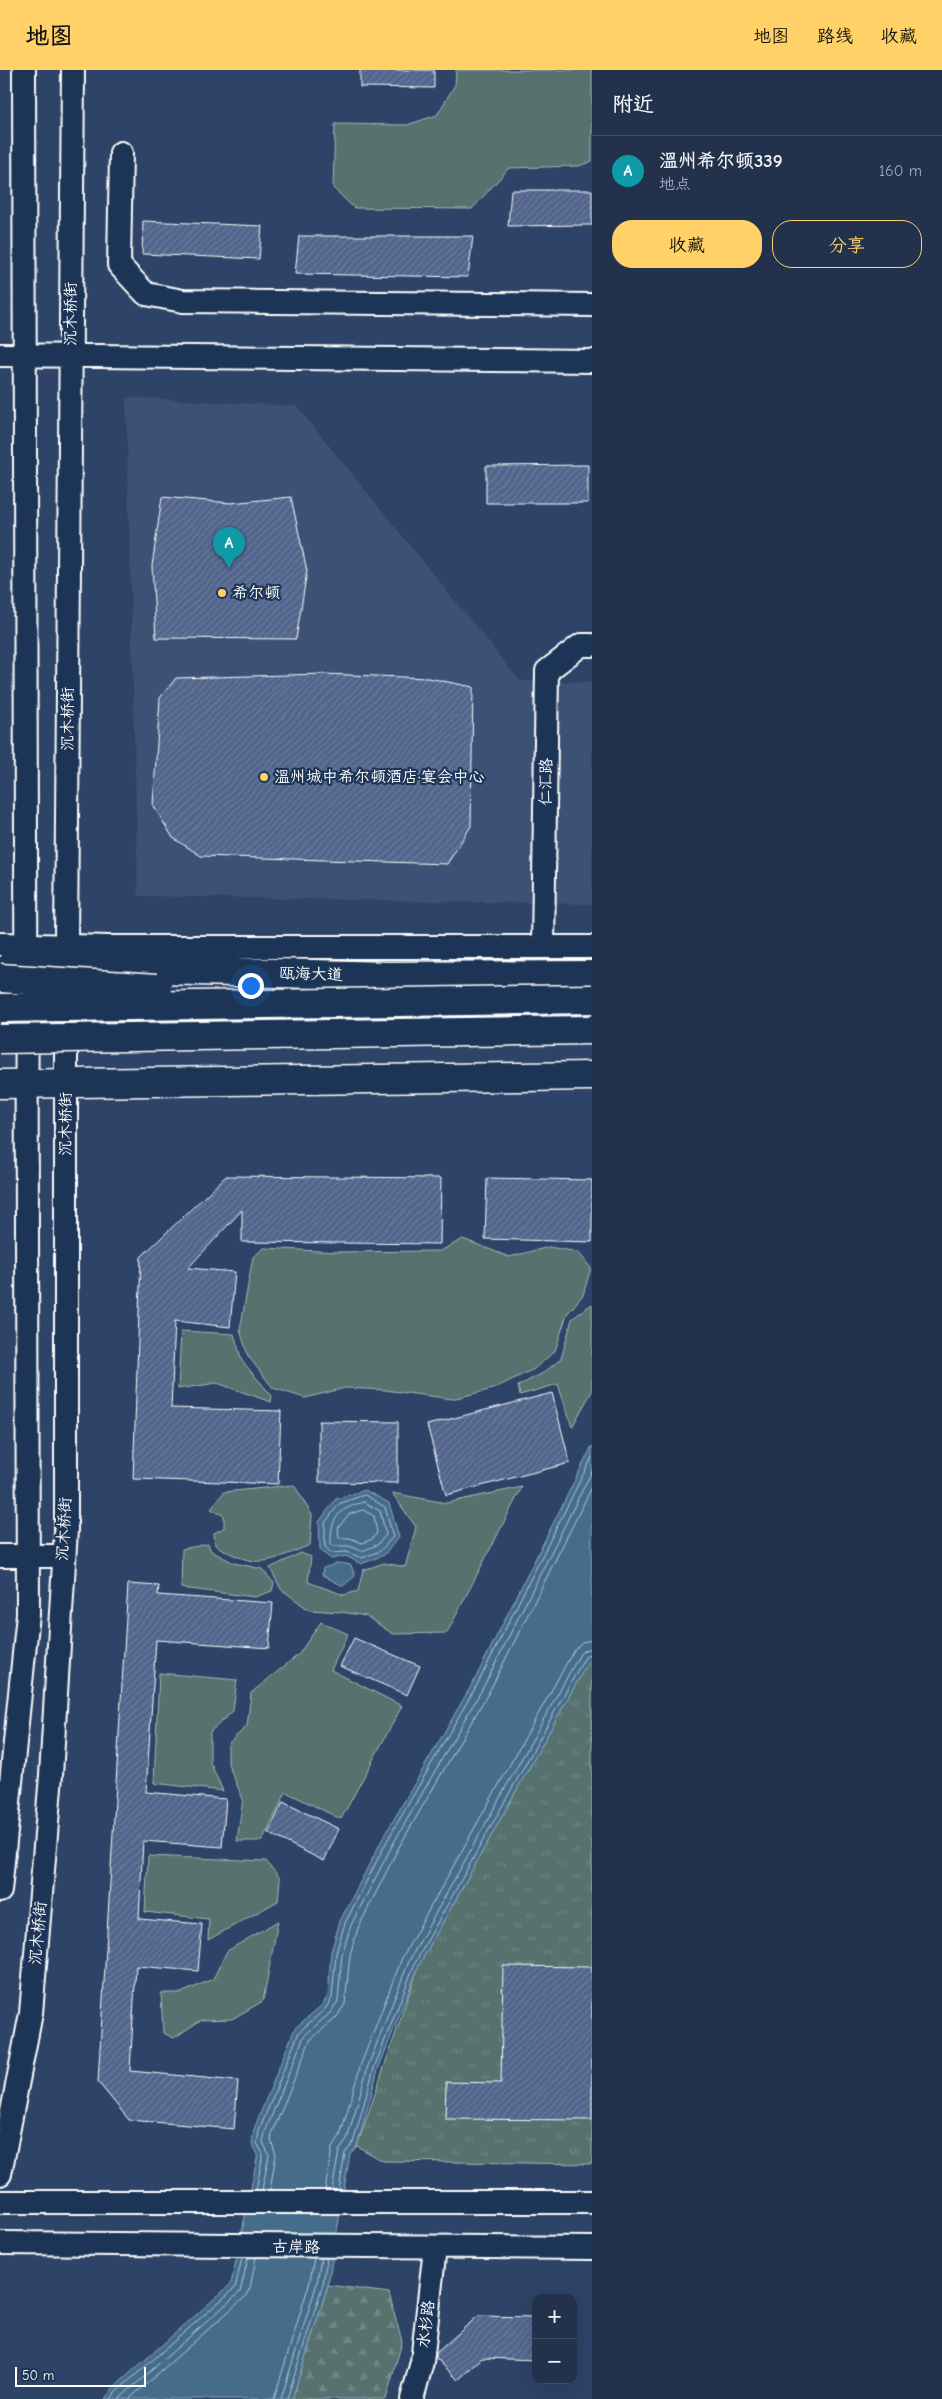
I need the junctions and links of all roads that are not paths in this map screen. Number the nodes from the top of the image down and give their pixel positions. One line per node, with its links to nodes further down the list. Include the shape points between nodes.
1 (24, 70): 6 (street)
2 (73, 70): 7 (street, 沉木桥街)
3 (121, 153): 4 (street, via 120,265 146,294 183,301)
4 (592, 305)
5 (0, 355): 6 (street)
6 (25, 355): 7 (street); 15 (street)
7 (70, 356): 8 (street); 14 (street, 沉木桥街)
8 (592, 361)
9 (592, 645): 12 (street, 仁汇路, via 581,645 547,671)
10 (0, 944): 15 (street)
11 (461, 947): 12 (street); 14 (street, via 108,947); 17 (street)
12 (543, 947): 13 (street)
13 (592, 947)
14 (66, 956): 15 (main road, 瓯海大道); 17 (main road, 瓯海大道); 25 (street, 沉木桥街)
15 (18, 959): 27 (street)
16 (592, 975): 17 (main road, 瓯海大道)
17 (388, 976)
18 (0, 978): 20 (main road, bridge)
19 (592, 999): 20 (main road, 瓯海大道, bridge)
20 (353, 1001): 21 (main road, 瓯海大道, bridge)
21 (0, 1008)
22 (592, 1030): 23 (main road, bridge)
23 (0, 1039)
24 (592, 1076): 25 (main road)
25 (66, 1083): 27 (main road); 29 (street, 沉木桥街, via 66,1530)
26 (0, 1084): 27 (main road)
27 (27, 1084): 30 (street)
28 (0, 1556): 30 (street)
29 (63, 1556): 30 (street); 32 (street, 沉木桥街, via 51,1775 30,2013)
30 (28, 1557): 31 (street, via 28,1614)
31 (0, 1891)
32 (0, 2174)
33 (0, 2202): 34 (street)
34 (592, 2202)
35 (0, 2243): 36 (street, 古岸路)
36 (435, 2248): 37 (street, 古岸路); 38 (street, 水杉路, via 422,2362)
37 (592, 2248)
38 (412, 2399)

